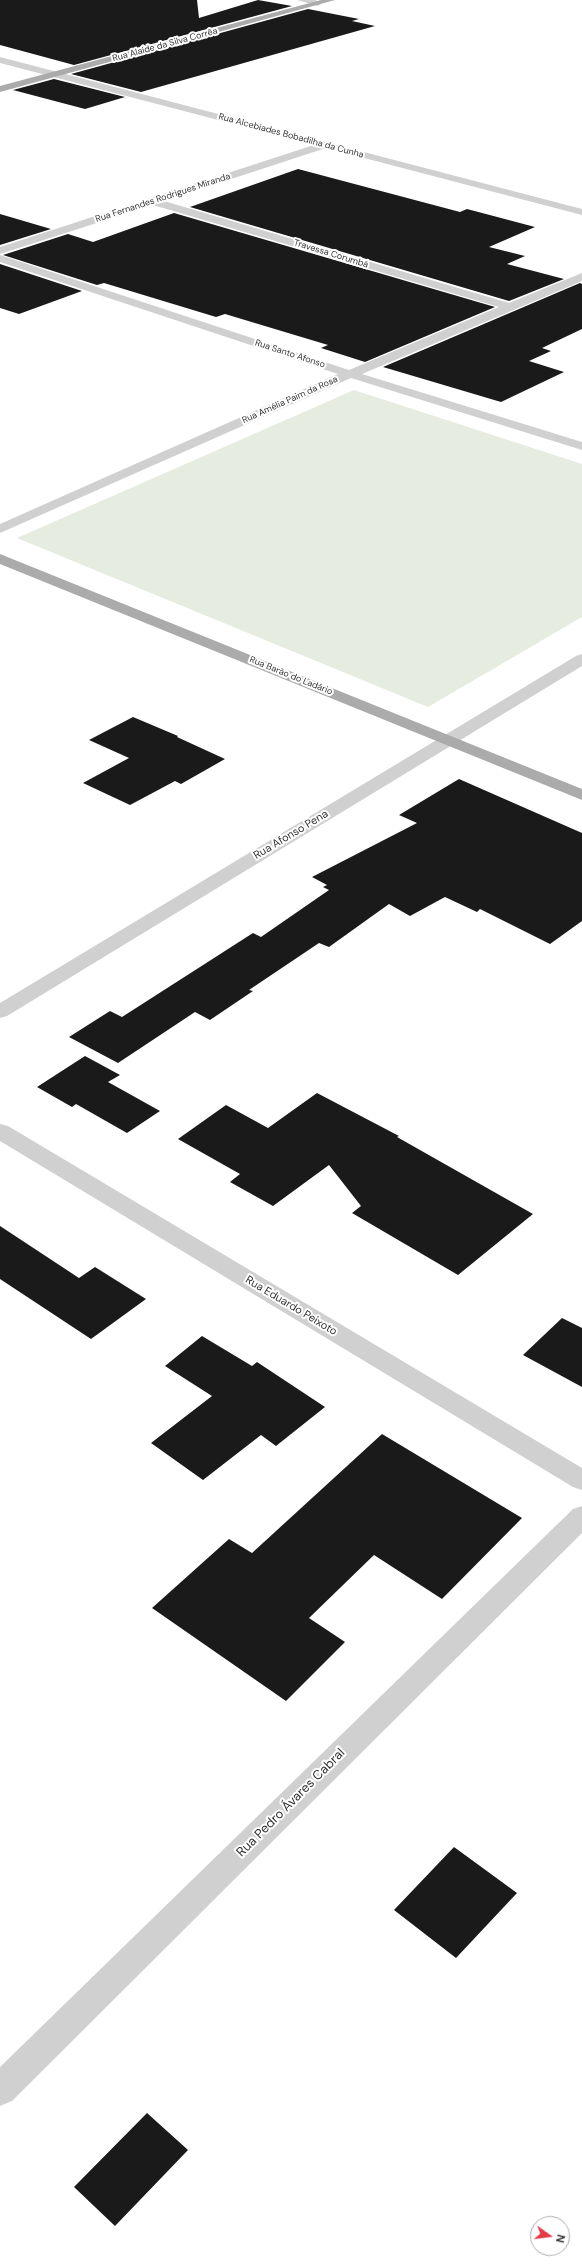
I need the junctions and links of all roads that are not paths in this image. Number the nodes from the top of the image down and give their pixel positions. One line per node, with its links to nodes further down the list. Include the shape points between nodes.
1 (301, 0): 3 (street)
2 (331, 0): 3 (main road, Rua Alaíde da Silva Corrêa)
3 (318, 4): 5 (main road, Rua Alaíde da Silva Corrêa)
4 (0, 60): 5 (street, Rua Alcebiades Bobadilha da Cunha)
5 (56, 74): 6 (main road, Rua Alaíde da Silva Corrêa); 7 (street, Rua Alcebiades Bobadilha da Cunha)
6 (0, 89)
7 (325, 145): 8 (street, Rua Fernandes Rodrigues Miranda); 9 (street, Rua Alcebiades Bobadilha da Cunha)
8 (152, 201): 10 (street, Rua Fernandes Rodrigues Miranda); 13 (street, Travessa Corumbá)
9 (582, 212)
10 (0, 251)
11 (0, 258): 14 (street, Rua Santo Afonso)
12 (582, 277): 13 (street, Rua Amélia Paim da Rosa)
13 (510, 307): 14 (street, Rua Amélia Paim da Rosa)
14 (350, 374): 15 (street, Rua Santo Afonso); 16 (street, Rua Amélia Paim da Rosa)
15 (582, 446)
16 (0, 529)
17 (0, 559): 19 (main road, Rua Barão do Ladário)
18 (582, 659): 19 (street, Rua Afonso Pena)
19 (448, 740): 20 (main road, Rua Barão do Ladário); 21 (street, Rua Afonso Pena)
20 (582, 795)
21 (0, 1012)
22 (0, 1131): 23 (street, Rua Eduardo Peixoto)
23 (582, 1480)
24 (582, 1516): 25 (street, Rua Pedro Ávares Cabral)
25 (0, 2090)

